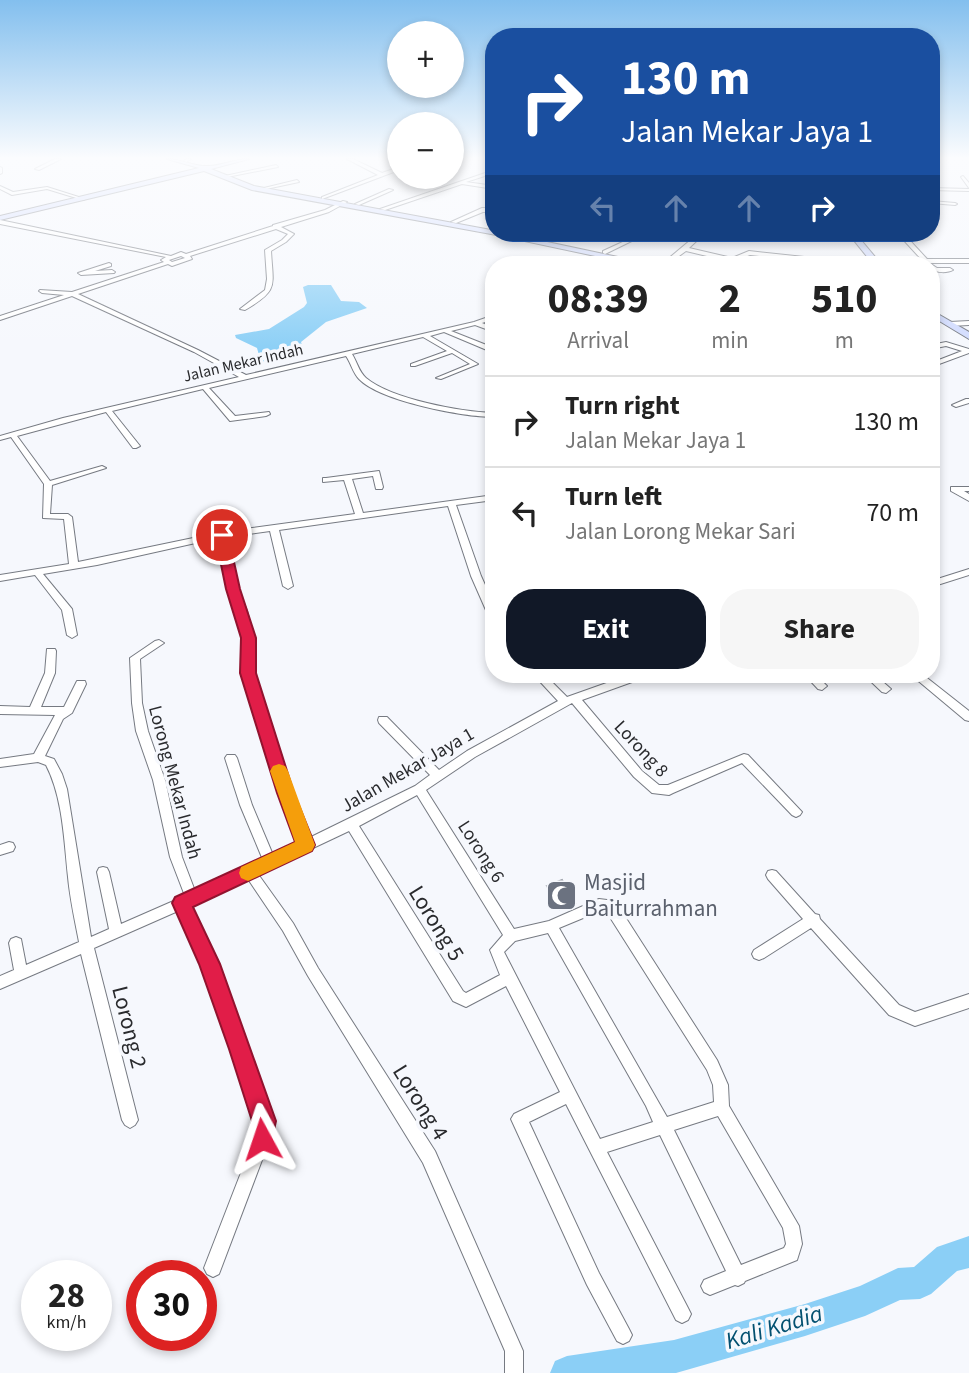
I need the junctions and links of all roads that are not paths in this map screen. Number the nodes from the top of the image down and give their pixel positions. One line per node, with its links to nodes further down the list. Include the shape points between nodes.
1 (14, 223): 15 (street)
2 (284, 223): 5 (street)
3 (446, 223): 7 (main road)
4 (459, 223): 6 (main road)
5 (275, 226): 26 (street, via 188,255 191,258 185,262); 34 (street, via 291,234 268,250 271,287 267,295)
6 (485, 228)
7 (485, 231)
8 (542, 242): 14 (main road)
9 (546, 242): 14 (main road)
10 (625, 242): 17 (street)
11 (692, 242): 16 (street)
12 (859, 242): 24 (main road)
13 (908, 242): 25 (street)
14 (572, 248): 17 (main road); 18 (main road)
15 (130, 249): 26 (street); 31 (street, via 116,256 111,269)
16 (685, 249): 20 (street); 21 (street)
17 (605, 253): 19 (main road)
18 (600, 256)
19 (620, 256)
20 (676, 256)
21 (715, 256)
22 (742, 256): 23 (street)
23 (777, 256)
24 (872, 256)
25 (922, 256)
26 (167, 260): 31 (street)
27 (969, 261): 28 (street)
28 (940, 263)
29 (940, 270): 30 (street)
30 (950, 270)
31 (121, 278): 33 (street)
32 (42, 290): 33 (street)
33 (74, 295): 35 (street); 53 (street)
34 (243, 309)
35 (0, 318)
36 (940, 318): 39 (main road)
37 (485, 320): 40 (street, Jalan Mekar Indah)
38 (940, 322): 39 (street)
39 (946, 322): 41 (street); 45 (main road)
40 (476, 323): 42 (street); 43 (street, Jalan Mekar Indah)
41 (969, 323)
42 (485, 326)
43 (443, 331): 44 (street, Jalan Mekar Indah); 47 (street)
44 (424, 335): 48 (street); 50 (street, Jalan Mekar Indah)
45 (969, 336)
46 (940, 346): 49 (street)
47 (485, 347)
48 (452, 351): 52 (street); 54 (street, via 475,364)
49 (967, 351): 51 (street)
50 (347, 353): 53 (street, Jalan Mekar Indah); 60 (street, via 361,378 391,394)
51 (940, 362)
52 (413, 365)
53 (243, 376): 55 (street, Jalan Mekar Indah)
54 (439, 378)
55 (204, 386): 58 (street, Jalan Mekar Indah); 59 (street, via 233,419)
56 (969, 401): 57 (street)
57 (956, 405)
58 (108, 410): 61 (street, Jalan Mekar Indah); 63 (street)
59 (266, 414)
60 (485, 414)
61 (12, 434): 62 (street, Jalan Mekar Indah); 67 (street)
62 (0, 438)
63 (136, 446)
64 (103, 468): 67 (street)
65 (347, 477): 66 (street); 68 (street, via 376,472); 73 (street)
66 (326, 480)
67 (48, 484): 76 (street, via 46,516 68,517)
68 (379, 487)
69 (969, 489): 71 (street, via 954,489)
70 (485, 498): 72 (street)
71 (969, 498)
72 (451, 503): 73 (street); 82 (street)
73 (360, 515): 74 (street)
74 (274, 528): 75 (street); 81 (street)
75 (222, 535): 76 (street); 107 (street, via 249,638 248,673)
76 (74, 566): 78 (street)
77 (969, 572): 80 (street)
78 (38, 573): 79 (street); 83 (street, via 67,608)
79 (0, 578)
80 (940, 581)
81 (288, 586)
82 (485, 596)
83 (72, 635)
84 (159, 643): 112 (street, Lorong Mekar Indah, via 135,658 137,703)
85 (51, 651): 96 (street, via 50,673)
86 (549, 683): 94 (street)
87 (617, 683): 94 (street, Jalan Mekar Jaya 1)
88 (819, 683): 92 (street)
89 (879, 683): 93 (street)
90 (926, 683): 98 (street)
91 (80, 684): 97 (street)
92 (822, 686)
93 (886, 689)
94 (570, 700): 103 (street, Jalan Mekar Jaya 1); 105 (street, Lorong 8, via 658,791 744,758)
95 (0, 710): 96 (street)
96 (34, 711): 97 (street)
97 (65, 711): 100 (street)
98 (969, 717)
99 (383, 720): 103 (street)
100 (38, 758): 102 (street); 118 (street, Lorong 2, via 50,762 61,779)
101 (231, 758): 108 (street)
102 (0, 762)
103 (438, 776): 104 (street, Jalan Mekar Jaya 1)
104 (419, 789): 106 (street, Jalan Mekar Jaya 1); 116 (street, Lorong 6)
105 (796, 812)
106 (351, 824): 107 (street, Jalan Mekar Jaya 1); 121 (street, Lorong 5, via 458,996 466,1000)
107 (305, 845): 108 (street, Jalan Mekar Jaya 1)
108 (270, 862): 110 (street, Jalan Mekar Jaya 1)
109 (103, 872): 115 (street)
110 (250, 872): 112 (street, Jalan Mekar Jaya 1); 134 (street, Lorong 4, via 429,1157 514,1351)
111 (772, 875): 113 (street)
112 (187, 901): 115 (street, Jalan Mekar Jaya 1); 129 (street, via 264,1121 262,1139)
113 (814, 919): 119 (street); 123 (street, via 904,1016 915,1019)
114 (551, 926): 116 (street); 125 (street, via 599,905 614,909 712,1065 720,1080); 127 (street)
115 (116, 933): 118 (street, Jalan Mekar Jaya 1)
116 (512, 936): 121 (street, via 497,950)
117 (16, 943): 120 (street)
118 (87, 945): 120 (street, Jalan Mekar Jaya 1); 126 (street, Lorong 2)
119 (759, 954)
120 (21, 973): 122 (street, Jalan Mekar Jaya 1)
121 (509, 978): 124 (street)
122 (0, 983)
123 (969, 1001)
124 (569, 1096): 128 (street); 133 (street, via 519,1119)
125 (721, 1107): 127 (street); 130 (street, via 794,1235 791,1254)
126 (130, 1120)
127 (662, 1125): 128 (street); 130 (street)
128 (596, 1148): 132 (street)
129 (216, 1260)
130 (738, 1277): 131 (street)
131 (710, 1286)
132 (682, 1314)
133 (623, 1335)
134 (514, 1373)

